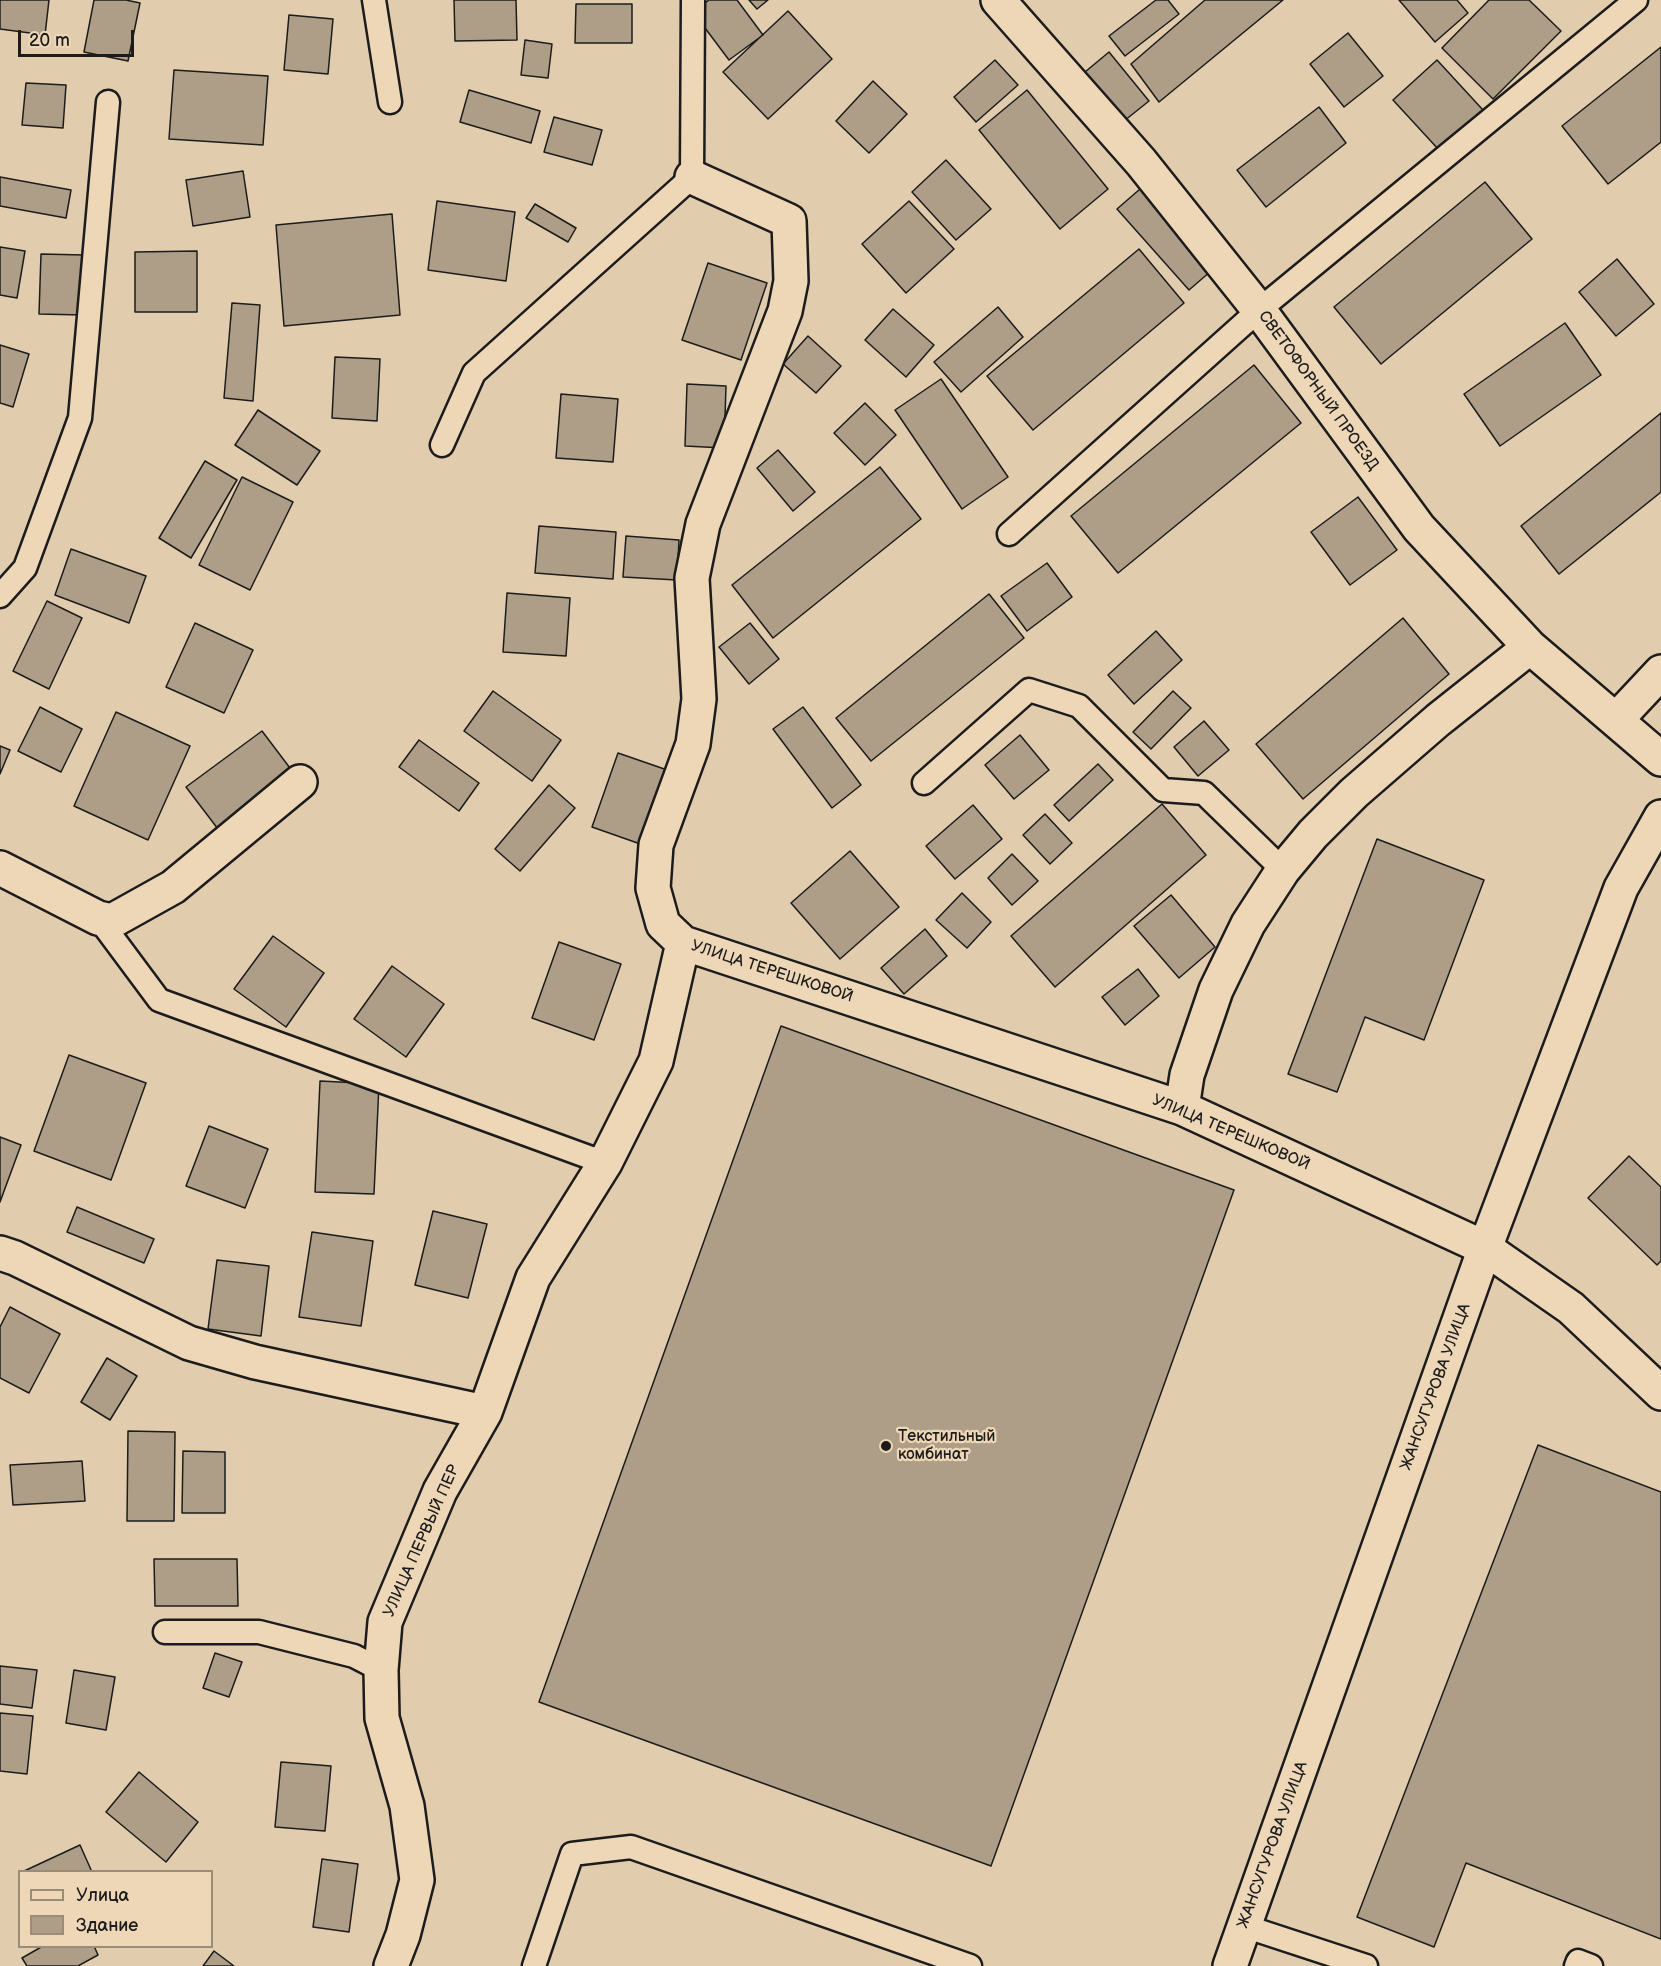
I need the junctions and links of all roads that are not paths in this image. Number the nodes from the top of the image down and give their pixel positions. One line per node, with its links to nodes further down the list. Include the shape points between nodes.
1 (374, 0): 6 (lane)
2 (693, 0): 7 (lane)
3 (998, 0): 8 (street, СВЕТОФОРНЫЙ ПРОЕЗД, via 1141,162)
4 (1636, 0): 8 (lane)
5 (108, 102): 11 (lane, via 80,418 26,568)
6 (390, 102)
7 (692, 177): 9 (lane, via 474,373); 22 (street, via 789,221 791,281 785,311 703,524 692,578 699,699 693,744 656,845 653,888 663,924)
8 (1259, 310): 10 (lane); 12 (street, СВЕТОФОРНЫЙ ПРОЕЗД, via 1419,528)
9 (442, 445)
10 (1009, 534)
11 (0, 596)
12 (1530, 647): 14 (street, СВЕТОФОРНЫЙ ПРОЕЗД); 20 (street, via 1354,793)
13 (1661, 672): 14 (street)
14 (1616, 720): 15 (street, СВЕТОФОРНЫЙ ПРОЕЗД)
15 (1661, 759)
16 (300, 782): 21 (street, via 173,887 112,921)
17 (924, 783): 20 (lane, via 1029,690 1079,706 1163,790 1204,793)
18 (1661, 817): 25 (street, ЖАНСУГУРОВА УЛИЦА, via 1621,888)
19 (0, 868): 21 (street)
20 (1283, 870): 23 (street, via 1248,924 1216,990 1187,1075)
21 (98, 918): 24 (lane, via 159,1000)
22 (683, 943): 23 (street, УЛИЦА ТЕРЕШКОВОЙ); 24 (street, УЛИЦА ПЕРВЫЙ ПЕР, via 656,1061)
23 (1182, 1108): 25 (street, УЛИЦА ТЕРЕШКОВОЙ)
24 (605, 1163): 28 (street, УЛИЦА ПЕРВЫЙ ПЕР, via 533,1278)
25 (1485, 1248): 27 (street, УЛИЦА ТЕРЕШКОВОЙ, via 1571,1308); 31 (street, ЖАНСУГУРОВА УЛИЦА)
26 (0, 1253): 28 (street, via 189,1343 255,1362)
27 (1661, 1393)
28 (485, 1412): 30 (street, УЛИЦА ПЕРВЫЙ ПЕР, via 441,1491 386,1622)
29 (165, 1632): 30 (lane, via 259,1632 354,1656)
30 (381, 1670): 32 (street, УЛИЦА ПЕРВЫЙ ПЕР, via 382,1718 407,1806 417,1880)
31 (1244, 1926): 35 (street, ЖАНСУГУРОВА УЛИЦА); 36 (lane)
32 (391, 1966)
33 (534, 1966): 34 (lane, via 572,1854 631,1847)
34 (970, 1966)
35 (1230, 1966)
36 (1366, 1966)
37 (1576, 1966): 38 (lane, via 1578,1961)
38 (1591, 1966)

